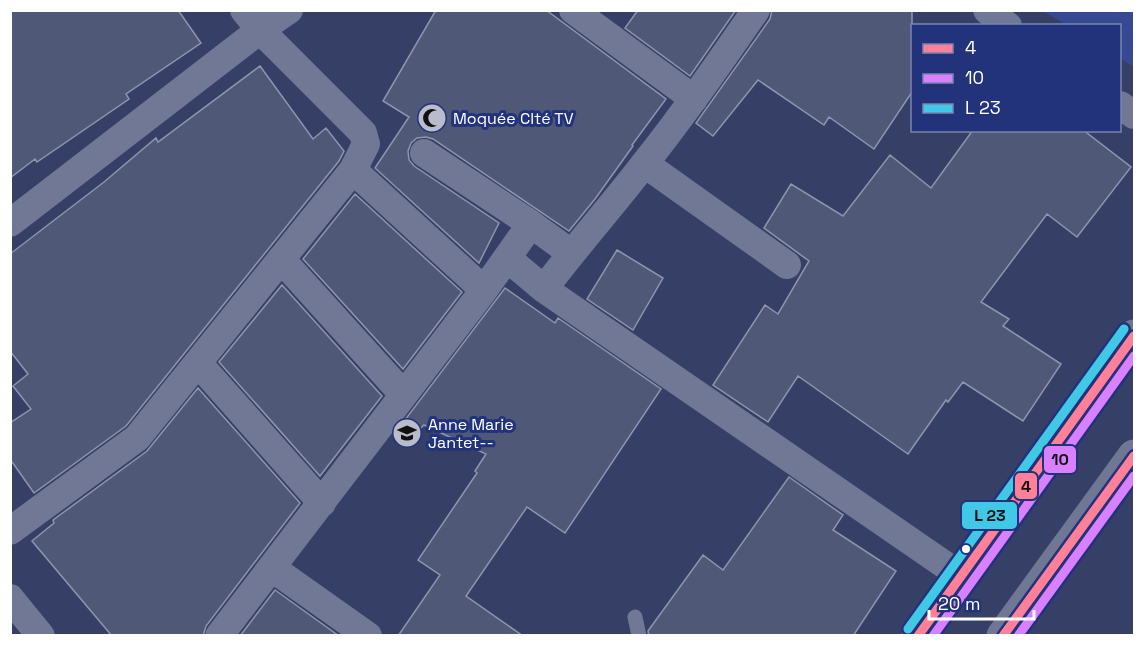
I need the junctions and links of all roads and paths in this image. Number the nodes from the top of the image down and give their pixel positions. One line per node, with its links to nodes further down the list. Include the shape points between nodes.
1 (289, 10): 5 (street)
2 (573, 10): 7 (street)
3 (756, 10): 7 (street)
4 (987, 10): 6 (street)
5 (252, 20): 12 (street, via 363,133 366,144); 13 (street)
6 (1005, 24)
7 (694, 99): 11 (street)
8 (1121, 106): 9 (street)
9 (1134, 115)
10 (424, 153): 14 (street)
11 (645, 164): 15 (street); 18 (street)
12 (353, 170): 17 (street); 20 (street)
13 (10, 223)
14 (531, 224): 15 (street); 16 (street)
15 (571, 253): 19 (street)
16 (507, 258): 19 (street); 20 (street)
17 (281, 260): 22 (street); 23 (street)
18 (787, 265)
19 (544, 289): 28 (street)
20 (484, 290): 23 (street)
21 (1134, 336): 28 (main road)
22 (198, 363): 25 (street); 26 (street, via 137,438)
23 (404, 394): 25 (street)
24 (1134, 456): 36 (main road)
25 (322, 503): 27 (street)
26 (10, 531)
27 (272, 568): 32 (street); 33 (street)
28 (961, 576): 35 (main road)
29 (10, 598): 31 (street)
30 (635, 617): 34 (lane)
31 (41, 636)
32 (219, 636)
33 (368, 636)
34 (639, 636)
35 (918, 636)
36 (1004, 636)

